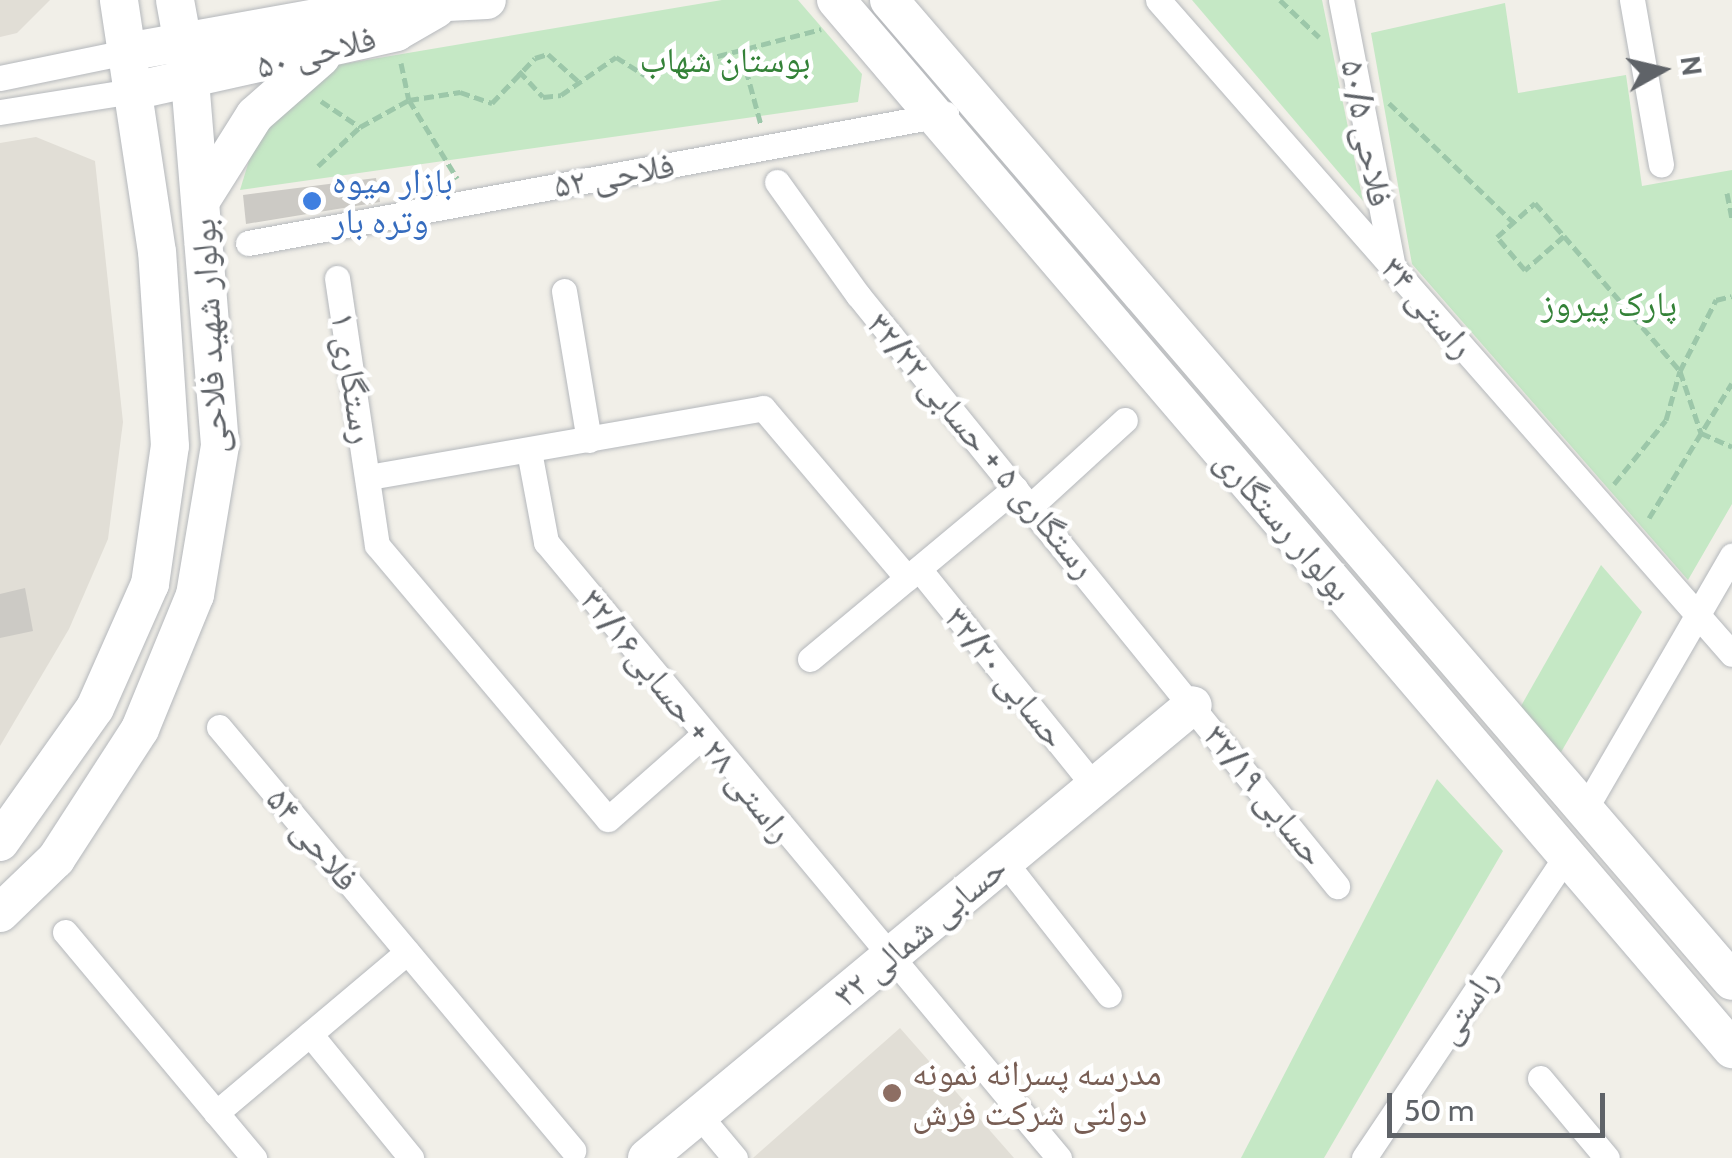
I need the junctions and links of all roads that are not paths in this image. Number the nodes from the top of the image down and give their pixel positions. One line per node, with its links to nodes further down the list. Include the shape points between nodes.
1 (119, 0): 13 (street, بولوار شهید فلاحی)
2 (175, 0): 12 (street, بولوار شهید فلاحی)
3 (274, 0): 11 (street)
4 (488, 0): 9 (street, فلاحی ۵۰)
5 (889, 0): 17 (street, بولوار رستگاری)
6 (1158, 0): 24 (street, راستی ۳۴)
7 (1341, 0): 24 (street, فلاحی ۵۰/۵)
8 (1632, 0): 20 (street)
9 (436, 8): 11 (street, فلاحی ۵۰, via 390,5); 11 (street, فلاحی ۵۰, via 396,32)
10 (844, 9): 19 (street, بولوار رستگاری)
11 (330, 33): 12 (street, فلاحی ۵۰); 15 (street, فلاحی ۵۰); 22 (street, via 254,115)
12 (183, 41): 13 (street, فلاحی ۵۰); 15 (street, بولوار شهید فلاحی)
13 (127, 52): 14 (street); 16 (street, بولوار شهید فلاحی)
14 (0, 78)
15 (190, 82): 16 (street, فلاحی ۵۰); 22 (street, بولوار شهید فلاحی)
16 (132, 91): 18 (street); 42 (street, بولوار شهید فلاحی, via 157,252 170,446 150,584 95,708)
17 (980, 108): 19 (street, فلاحی ۵۲); 41 (street, بولوار رستگاری)
18 (0, 112)
19 (934, 116): 23 (street, فلاحی ۵۲); 43 (street, بولوار رستگاری)
20 (1660, 164)
21 (777, 182): 31 (street, رستگاری ۵ + حسابی ۳۲/۲۲)
22 (202, 199): 46 (street, بولوار شهید فلاحی, via 220,445 195,595 140,729 56,859)
23 (248, 243)
24 (1393, 267): 34 (street, راستی ۳۴)
25 (337, 278): 30 (street, رستگاری ۱)
26 (564, 291): 28 (street)
27 (1126, 420): 31 (street)
28 (589, 440): 29 (street); 33 (street, حسابی ۳۲/۲۰, via 763,408)
29 (529, 451): 30 (street); 39 (street, راستی ۲۸ + حسابی۳۲/۱۶, via 546,542)
30 (369, 477): 39 (street, رستگاری ۱, via 377,545 608,819)
31 (1025, 495): 33 (street); 37 (street, رستگاری ۵ + حسابی ۳۲/۲۲)
32 (1732, 555): 34 (street)
33 (913, 573): 36 (street); 40 (street, حسابی ۳۲/۲۰)
34 (1698, 614): 35 (street, راستی ۳۴); 41 (street)
35 (1732, 654)
36 (810, 659)
37 (1192, 705): 40 (street, حسابی شمالی ۳۲); 45 (street, حسابی ۳۲/۱۹)
38 (218, 727): 48 (street, فلاحی ۵۴)
39 (702, 736): 49 (street, راستی ۲۸ + حسابی۳۲/۱۶)
40 (1094, 786): 44 (street, حسابی شمالی ۳۲)
41 (1586, 809): 50 (street, بولوار رستگاری)
42 (0, 842)
43 (1567, 854): 53 (street, بولوار رستگاری); 63 (street, راستی)
44 (1004, 861): 49 (street, حسابی شمالی ۳۲); 51 (street)
45 (1337, 886)
46 (0, 912)
47 (65, 932): 55 (street)
48 (407, 952): 52 (street); 57 (street, فلاحی ۵۴)
49 (887, 958): 56 (street, حسابی شمالی ۳۲); 62 (street, راستی ۲۸ + حسابی۳۲/۱۶)
50 (1732, 982)
51 (1109, 995)
52 (310, 1034): 55 (street); 59 (street)
53 (1732, 1049)
54 (1540, 1078): 64 (street)
55 (216, 1113): 58 (street)
56 (698, 1116): 60 (street, حسابی شمالی ۳۲); 61 (street)
57 (573, 1150)
58 (254, 1158)
59 (411, 1158)
60 (648, 1158)
61 (735, 1158)
62 (1059, 1158)
63 (1364, 1158)
64 (1608, 1158)

